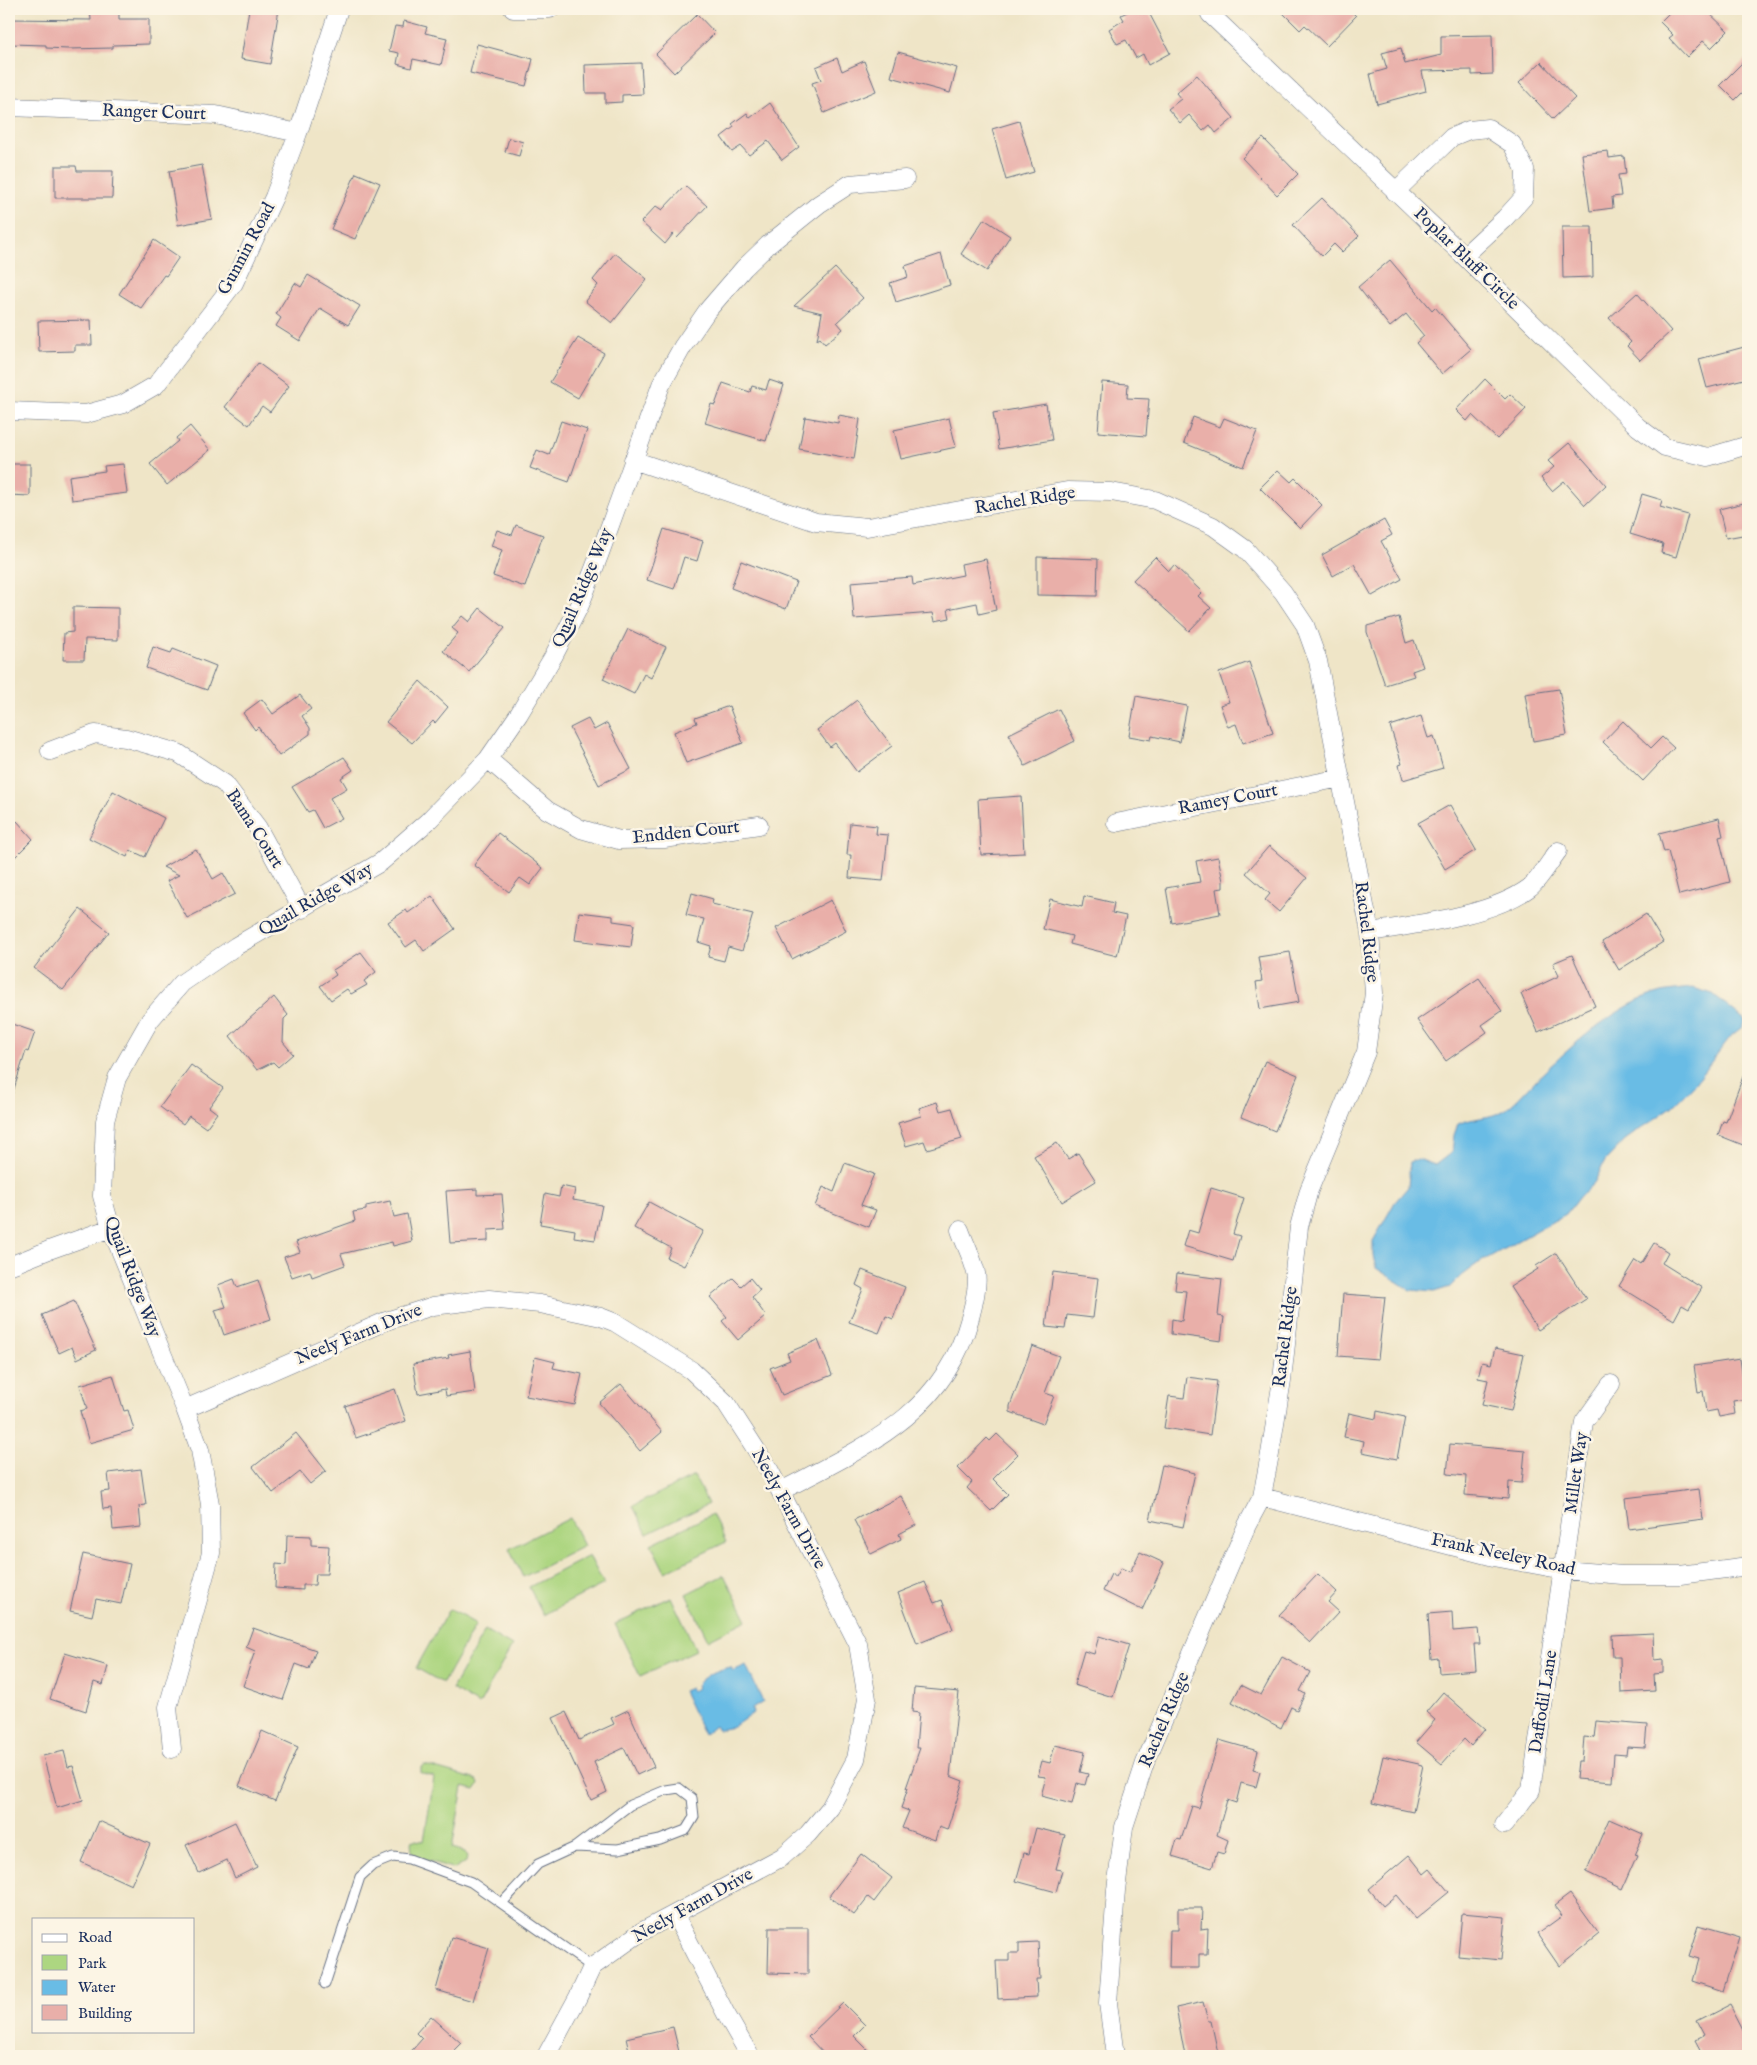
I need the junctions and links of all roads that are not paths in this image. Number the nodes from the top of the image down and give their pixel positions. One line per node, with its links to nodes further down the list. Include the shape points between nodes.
1 (339, 9): 6 (street, Gunnin Road)
2 (513, 9): 3 (street)
3 (550, 9)
4 (1208, 9): 8 (street, Poplar Bluff Circle)
5 (9, 107): 6 (street, Ranger Court, via 216,115)
6 (298, 133): 10 (street, Gunnin Road, via 274,197 234,283 156,385 123,404 86,414)
7 (905, 179): 12 (street, Quail Ridge Way, via 850,184 794,222 744,268 682,346 661,385)
8 (1395, 192): 9 (street, Poplar Bluff Circle); 9 (street, via 1452,137 1468,130 1488,128 1512,144 1525,169 1524,196)
9 (1464, 256): 11 (street, Poplar Bluff Circle, via 1638,427 1665,447 1708,457)
10 (9, 411)
11 (1748, 445)
12 (633, 460): 14 (street, Quail Ridge Way, via 580,605 519,714); 15 (street, Rachel Ridge, via 816,522 867,527 1067,491 1111,492 1155,500 1213,526 1245,549 1283,592 1305,625 1318,661)
13 (50, 751): 19 (street, Bama Court, via 95,734 126,738 178,753 225,784 258,828)
14 (488, 759): 17 (street, Endden Court, via 547,810 581,830 619,840 664,839); 19 (street, Quail Ridge Way, via 427,822 381,862)
15 (1341, 778): 16 (street, Ramey Court); 20 (street, Rachel Ridge)
16 (1116, 823)
17 (759, 825)
18 (1558, 851): 20 (street, via 1531,887 1508,900 1440,920)
19 (302, 909): 21 (street, Quail Ridge Way, via 236,946 182,983 150,1020 117,1078 105,1121 102,1196)
20 (1370, 932): 27 (street, Rachel Ridge, via 1374,993 1366,1052 1309,1190 1299,1227 1282,1380)
21 (111, 1228): 23 (street); 25 (street, Quail Ridge Way)
22 (960, 1230): 26 (street, via 977,1274 965,1336 946,1375 902,1422 851,1454)
23 (9, 1266)
24 (1611, 1384): 29 (street, Millet Way, via 1584,1422)
25 (185, 1409): 26 (street, Neely Farm Drive, via 377,1324 433,1306 490,1299 540,1304 616,1323 691,1370 726,1403); 30 (street, Quail Ridge Way, via 200,1450 210,1504 211,1553 168,1707)
26 (781, 1491): 34 (street, Neely Farm Drive, via 858,1644 867,1699 856,1759 830,1808 782,1857)
27 (1262, 1497): 29 (street, Frank Neeley Road, via 1494,1557); 39 (street, Rachel Ridge, via 1247,1525 1146,1763 1124,1827 1108,2003)
28 (1748, 1566): 29 (street, Frank Neeley Road, via 1680,1575)
29 (1564, 1570): 31 (street, Daffodil Lane, via 1531,1790)
30 (172, 1749)
31 (1504, 1825)
32 (575, 1847): 32 (lane, via 618,1849 660,1840 686,1830 694,1817 692,1798 679,1788 630,1805); 33 (lane, via 538,1864)
33 (502, 1904): 35 (lane); 36 (lane, via 471,1882 409,1859 392,1857 373,1865 360,1877)
34 (676, 1915): 35 (street, Neely Farm Drive, via 641,1932); 38 (street)
35 (592, 1967): 37 (street, Neely Farm Drive)
36 (325, 1984)
37 (546, 2056)
38 (750, 2056)
39 (1115, 2056)

